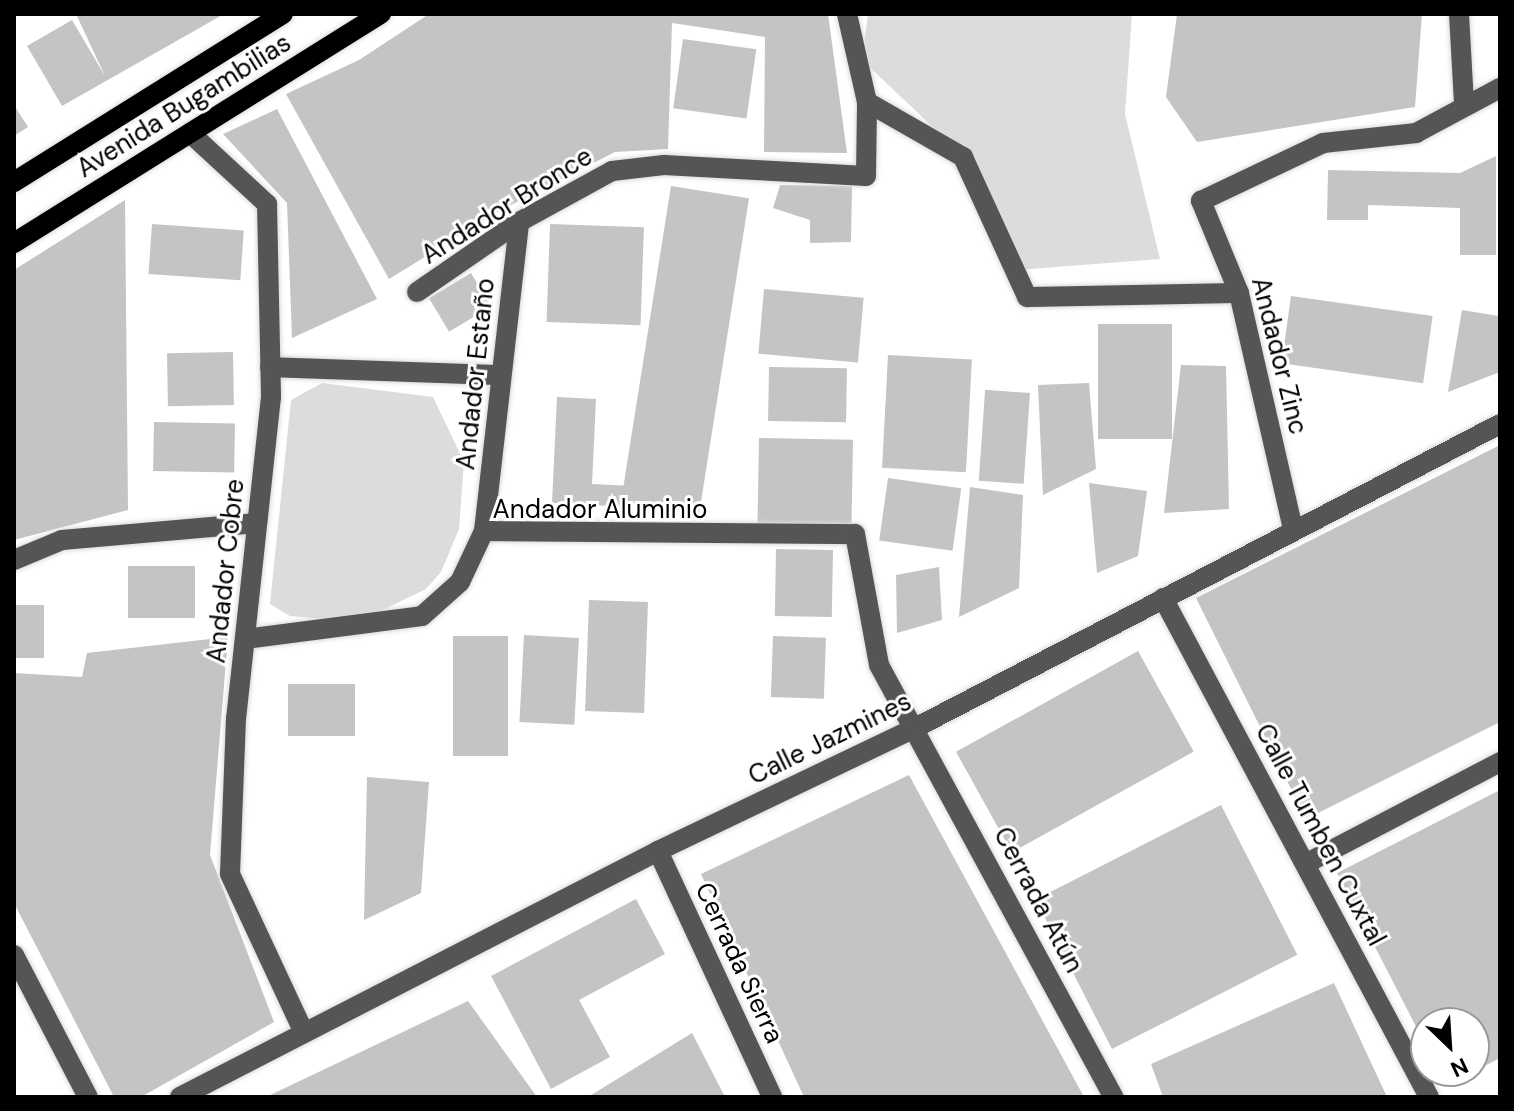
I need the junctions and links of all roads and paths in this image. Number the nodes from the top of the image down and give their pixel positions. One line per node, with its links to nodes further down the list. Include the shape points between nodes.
1 (283, 14): 9 (main road, Avenida Bugambilias)
2 (381, 14): 8 (main road, Avenida Bugambilias)
3 (847, 14): 6 (street)
4 (1459, 14): 7 (street)
5 (1500, 88): 7 (street)
6 (867, 102): 10 (street, Andador Bronce, via 866,176 664,165 612,171); 13 (street, via 963,157 1027,297)
7 (1464, 103): 13 (street, Andador Zinc, via 1416,133 1323,143 1201,201)
8 (190, 133): 11 (main road, Avenida Bugambilias); 14 (street, Andador Cobre, via 267,204)
9 (14, 182)
10 (519, 222): 12 (street, Andador Bronce); 15 (street, Andador Estaño)
11 (14, 243)
12 (417, 292)
13 (1239, 293): 18 (street, Andador Zinc)
14 (270, 367): 15 (street); 17 (street, Andador Cobre)
15 (501, 375): 19 (street, Andador Estaño)
16 (1500, 424): 18 (street, Calle Jazmines)
17 (257, 523): 21 (street, via 62,540); 23 (street, Andador Cobre)
18 (1293, 529): 22 (street, Calle Jazmines)
19 (484, 531): 20 (street, Andador Aluminio); 23 (street, Andador Aluminio, via 460,582 422,616)
20 (855, 534): 24 (street, Cerrada Atún, via 879,665)
21 (14, 560)
22 (1163, 598): 24 (street, Calle Jazmines); 27 (street, Calle Tumben Cuxtal)
23 (245, 639): 29 (street, Andador Cobre, via 230,874)
24 (917, 727): 26 (street, Calle Jazmines); 33 (street, Cerrada Atún)
25 (1500, 762): 27 (street)
26 (658, 851): 29 (street, Calle Jazmines); 32 (street, Cerrada Sierra)
27 (1307, 863): 34 (street, Calle Tumben Cuxtal)
28 (14, 955): 30 (street)
29 (304, 1033): 31 (street, Calle Jazmines)
30 (88, 1097)
31 (180, 1097)
32 (772, 1097)
33 (1114, 1097)
34 (1429, 1097)

